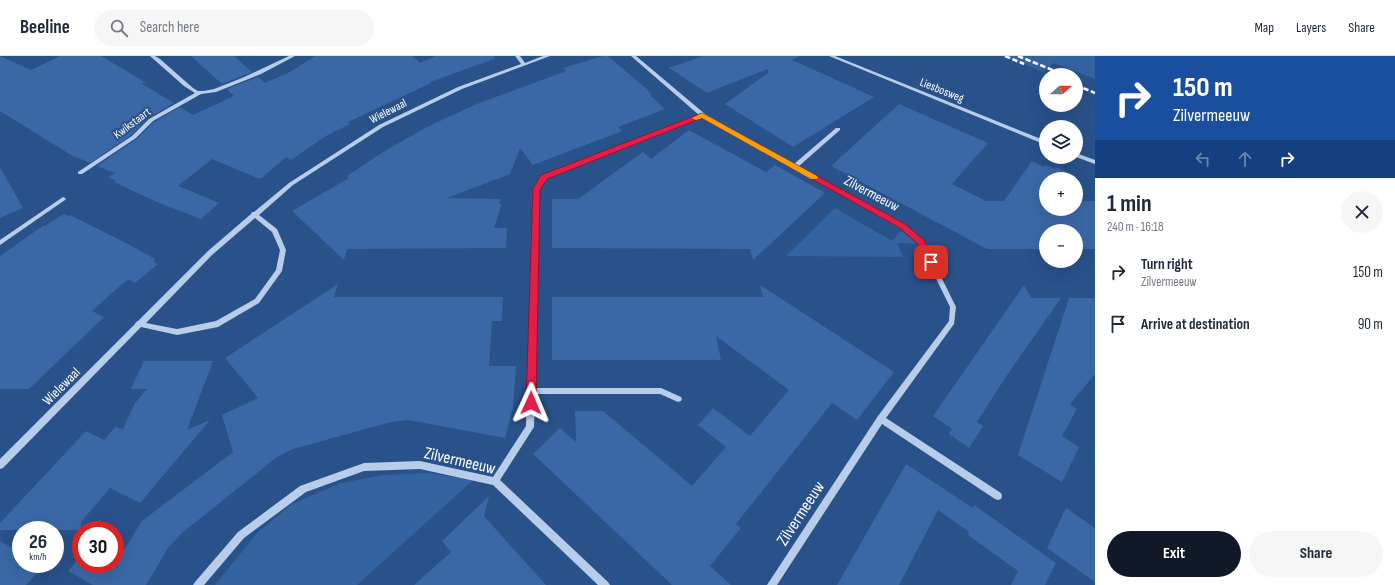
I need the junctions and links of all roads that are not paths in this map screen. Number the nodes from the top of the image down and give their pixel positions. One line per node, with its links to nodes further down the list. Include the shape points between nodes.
1 (152, 56): 8 (street)
2 (293, 56): 8 (street, Kwikstaart, via 211,93)
3 (518, 56): 7 (street)
4 (548, 56): 7 (street, Wielewaal)
5 (633, 56): 9 (street, Zilvermeeuw)
6 (831, 56): 11 (street, Liesbosweg)
7 (524, 64): 17 (street, Wielewaal, via 460,88 381,126 291,184)
8 (199, 93): 15 (street, Kwikstaart, via 151,120 134,137)
9 (702, 115): 14 (street, Zilvermeeuw); 20 (street, via 544,177 536,190)
10 (838, 129): 14 (street)
11 (1039, 140)
12 (1083, 158): 13 (street)
13 (1095, 162)
14 (794, 167): 22 (street, Zilvermeeuw, via 902,226 921,242 953,307 952,322)
15 (80, 173)
16 (63, 200): 18 (street)
17 (254, 214): 19 (street, Wielewaal); 19 (street, via 275,231 283,250 279,271 257,301 218,324 177,332)
18 (0, 243)
19 (138, 324): 23 (street, Wielewaal)
20 (531, 391): 21 (street, via 660,392); 24 (street, via 530,426)
21 (678, 399)
22 (881, 419): 25 (street); 28 (street, Zilvermeeuw)
23 (0, 464)
24 (494, 481): 26 (street, Zilvermeeuw); 27 (street, Zilvermeeuw, via 420,465 356,470 304,489 241,535)
25 (998, 496)
26 (599, 583)
27 (198, 585)
28 (772, 585)

